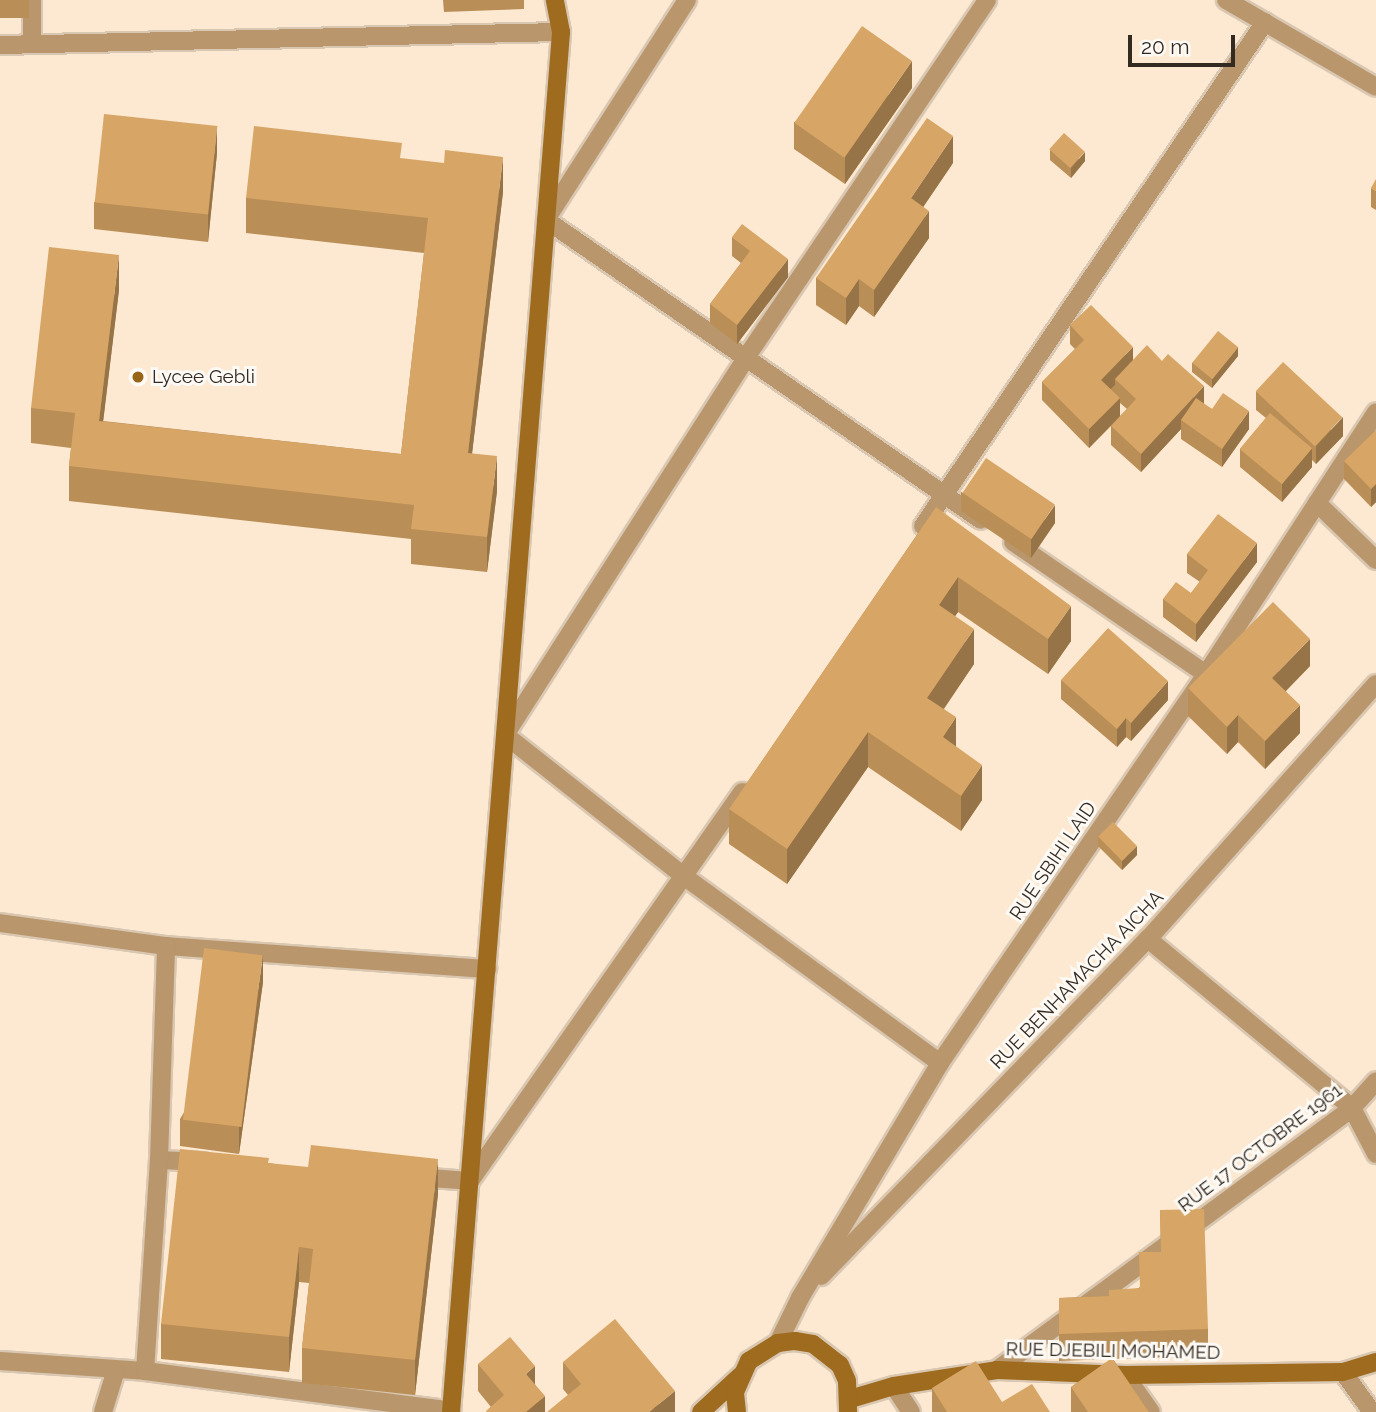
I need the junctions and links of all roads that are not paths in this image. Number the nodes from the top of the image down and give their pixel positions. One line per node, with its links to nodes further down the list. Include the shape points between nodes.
1 (32, 0): 8 (street)
2 (555, 0): 7 (street)
3 (687, 0): 11 (street)
4 (987, 0): 12 (street)
5 (1226, 0): 6 (street)
6 (1265, 22): 10 (street); 14 (street)
7 (561, 32): 8 (street); 11 (street)
8 (32, 44): 9 (street)
9 (0, 45)
10 (1376, 87)
11 (546, 220): 12 (street); 20 (street)
12 (745, 359): 14 (street); 20 (street)
13 (1376, 412): 15 (street, RUE SBIHI LAID)
14 (944, 495): 16 (street); 18 (street)
15 (1317, 503): 17 (street); 18 (street, RUE SBIHI LAID)
16 (913, 541)
17 (1376, 560)
18 (1206, 674): 27 (street, RUE SBIHI LAID)
19 (1376, 684): 24 (street, RUE BENHAMACHA AICHA)
20 (505, 735): 22 (street); 26 (street)
21 (755, 773): 22 (street)
22 (685, 877): 27 (street); 34 (street)
23 (0, 923): 25 (street)
24 (1148, 939): 29 (street); 35 (street, RUE BENHAMACHA AICHA)
25 (166, 946): 26 (street); 31 (street)
26 (486, 969): 34 (street)
27 (940, 1063): 35 (street, RUE SBIHI LAID)
28 (1376, 1081): 29 (street, RUE 17 OCTOBRE 1961)
29 (1352, 1108): 30 (street); 40 (street, RUE 17 OCTOBRE 1961)
30 (1376, 1154)
31 (159, 1160): 32 (street); 41 (street)
32 (227, 1164)
33 (402, 1176): 34 (street)
34 (470, 1181): 48 (street)
35 (800, 1298): 36 (street, RUE SBIHI LAID)
36 (778, 1343): 44 (street, via 749,1361); 46 (street, via 813,1344 828,1353 840,1365)
37 (0, 1361): 39 (street)
38 (1376, 1362): 42 (street, RUE DJEBILI MOHAMED)
39 (116, 1370): 41 (street); 47 (street)
40 (997, 1370): 43 (street, RUE DJEBILI MOHAMED); 45 (street, RUE DJEBILI MOHAMED)
41 (145, 1371): 48 (street)
42 (1343, 1372): 43 (street, RUE DJEBILI MOHAMED); 53 (street)
43 (1125, 1375): 52 (street)
44 (740, 1376): 49 (street); 50 (street)
45 (894, 1387): 46 (street, RUE DJEBILI MOHAMED); 51 (street)
46 (849, 1406)
47 (103, 1412)
48 (451, 1412)
49 (701, 1412)
50 (737, 1412)
51 (911, 1412)
52 (1151, 1412)
53 (1372, 1412)

